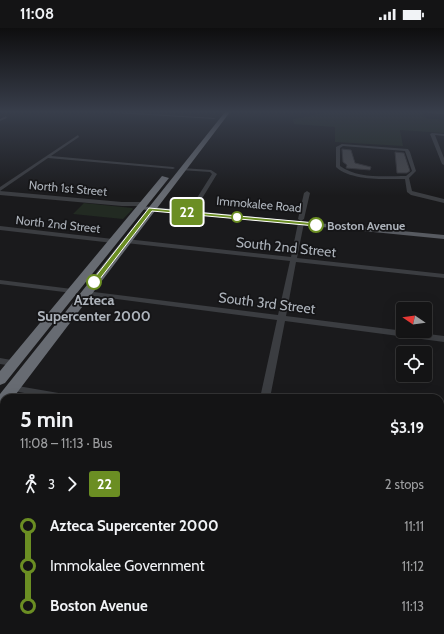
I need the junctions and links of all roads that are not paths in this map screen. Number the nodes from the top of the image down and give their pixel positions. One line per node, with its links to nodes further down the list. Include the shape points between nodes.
1 (72, 140): 6 (street)
2 (197, 140): 5 (highway)
3 (199, 140): 8 (highway)
4 (435, 140): 7 (street)
5 (183, 156)
6 (47, 157): 9 (street); 11 (street)
7 (444, 164)
8 (180, 165): 9 (highway); 17 (highway); 18 (street, via 215,174)
9 (173, 168): 17 (highway)
10 (407, 178): 10 (street, via 414,172 406,150 345,145 338,147 338,166 342,170 355,174); 16 (street, via 410,192 413,194)
11 (0, 189)
12 (0, 193): 14 (street, North 1st Street)
13 (307, 193): 20 (street)
14 (8, 194): 15 (street); 17 (street, North 1st Street)
15 (0, 200)
16 (444, 201)
17 (144, 206): 18 (main road, Immokalee Road); 19 (main road, Immokalee Road); 24 (highway); 25 (highway)
18 (193, 209): 19 (main road, Immokalee Road)
19 (224, 214): 20 (main road, Immokalee Road)
20 (301, 221): 22 (main road, Immokalee Road); 23 (main road, Immokalee Road); 26 (street)
21 (0, 228): 24 (street, North 2nd Street)
22 (444, 232)
23 (444, 237)
24 (114, 241): 29 (highway)
25 (126, 242): 26 (street, South 2nd Street); 30 (highway)
26 (293, 260): 27 (street, South 2nd Street); 31 (street)
27 (444, 276)
28 (0, 282): 29 (street)
29 (72, 291): 30 (highway); 32 (highway)
30 (86, 292): 31 (street, South 3rd Street); 38 (highway)
31 (281, 318): 33 (street, South 3rd Street); 39 (street)
32 (40, 331): 35 (highway); 37 (main road, via 8,379)
33 (444, 339)
34 (0, 361): 35 (street)
35 (14, 363): 36 (highway)
36 (0, 380)
37 (7, 394)
38 (8, 394)
39 (266, 394)

